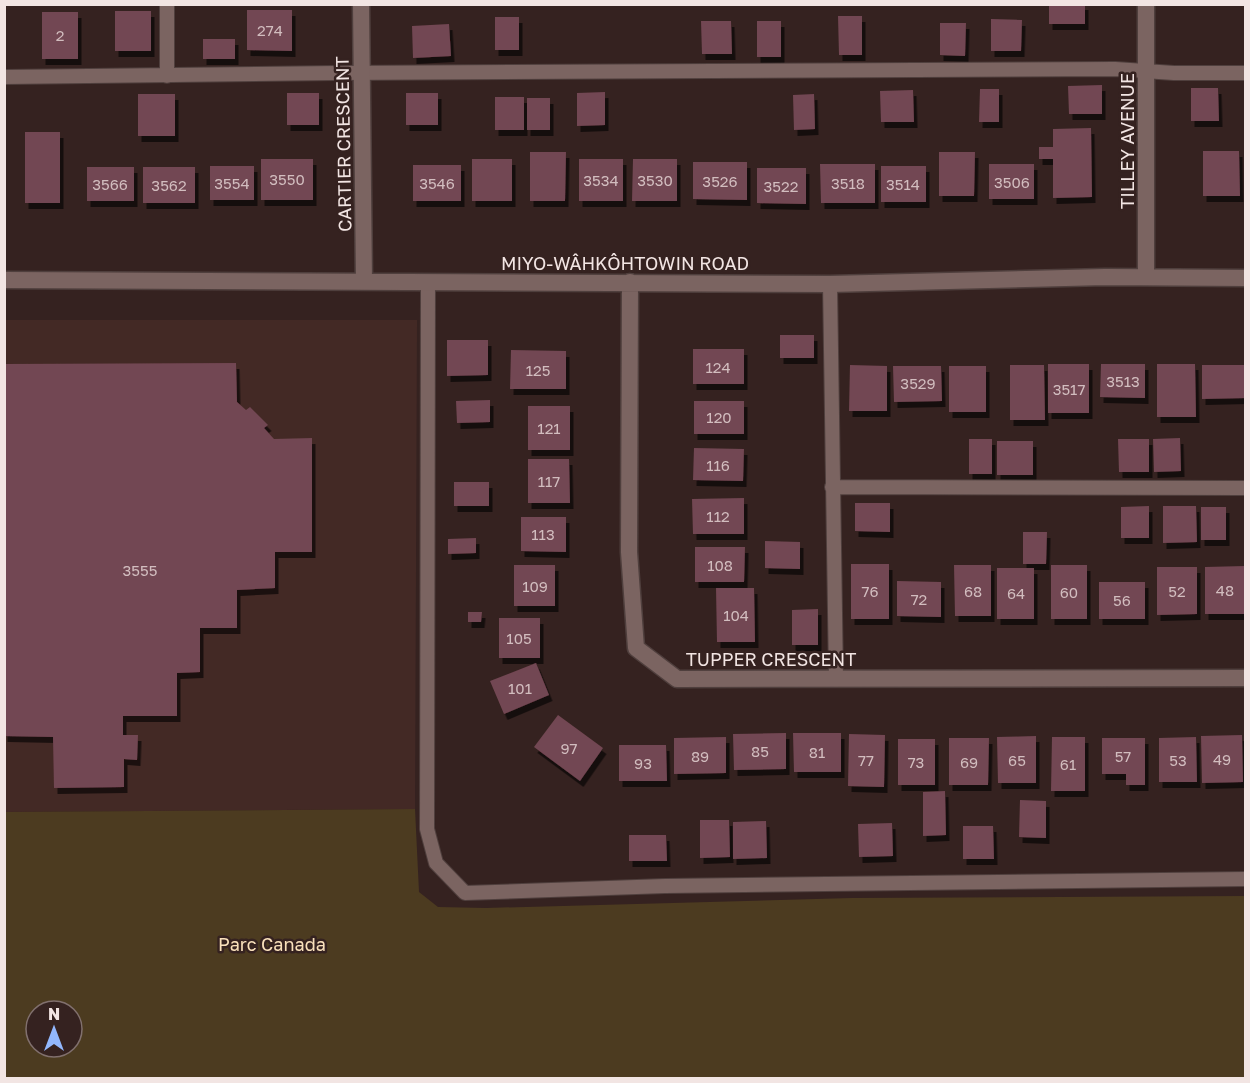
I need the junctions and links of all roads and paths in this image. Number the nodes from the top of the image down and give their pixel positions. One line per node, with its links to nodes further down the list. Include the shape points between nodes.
1 (167, 4): 8 (lane)
2 (361, 4): 5 (street, CARTIER CRESCENT)
3 (1146, 4): 4 (street, TILLEY AVENUE)
4 (1147, 71): 5 (lane); 6 (lane); 9 (street, TILLEY AVENUE)
5 (361, 73): 8 (lane); 12 (street, CARTIER CRESCENT)
6 (1245, 73)
7 (4, 76): 8 (lane)
8 (167, 76)
9 (1146, 277): 10 (street, MIYO-WÂHKÔHTOWIN ROAD); 15 (street, MIYO-WÂHKÔHTOWIN ROAD)
10 (1245, 278)
11 (4, 280): 12 (street, MIYO-WÂHKÔHTOWIN ROAD)
12 (364, 282): 14 (street, MIYO-WÂHKÔHTOWIN ROAD)
13 (630, 282): 14 (street, MIYO-WÂHKÔHTOWIN ROAD); 15 (street, MIYO-WÂHKÔHTOWIN ROAD); 18 (street, TUPPER CRESCENT, via 629,552 636,648 677,679)
14 (428, 283): 20 (lane, via 427,829 436,862 465,893 665,886)
15 (830, 284): 16 (lane)
16 (832, 487): 17 (lane); 18 (lane)
17 (1245, 488)
18 (836, 678): 19 (street, TUPPER CRESCENT)
19 (1245, 678)
20 (1245, 879)

